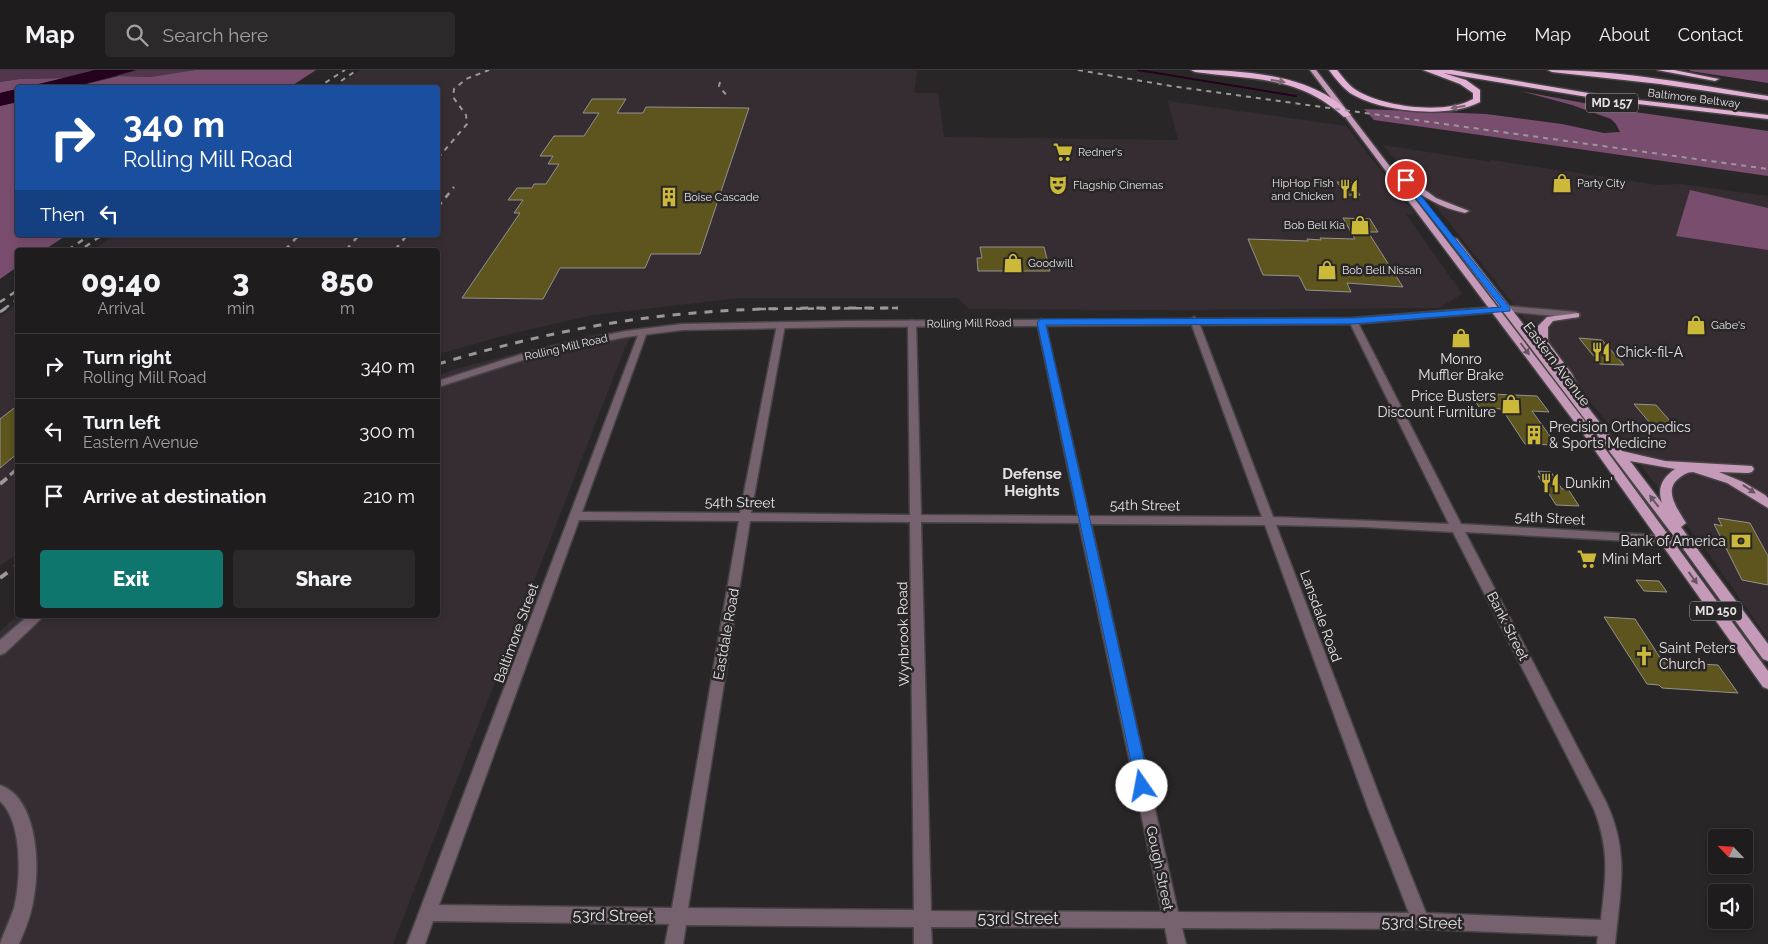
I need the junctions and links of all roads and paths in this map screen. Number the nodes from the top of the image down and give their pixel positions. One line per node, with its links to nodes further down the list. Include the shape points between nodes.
1 (1195, 70): 17 (highway, one-way to 17, via 1299,86 1322,95)
2 (1313, 70): 17 (main road, Eastern Avenue / MD 150)
3 (1323, 70): 20 (main road, Eastern Avenue / MD 150, via 1361,125)
4 (1333, 70): 5 (highway, one-way to 4, via 1468,85 1477,92 1477,100 1462,107 1442,109 1388,104 1349,89)
5 (1427, 70)
6 (1440, 70): 11 (highway, Baltimore Beltway)
7 (1486, 70): 13 (highway)
8 (1552, 70): 15 (highway, MD 157)
9 (1635, 70): 15 (highway)
10 (1661, 70): 12 (highway)
11 (1458, 74): 18 (highway, Baltimore Beltway, via 1612,99); 19 (highway, MD 157, via 1574,97)
12 (1720, 80)
13 (1610, 90)
14 (1620, 91): 16 (highway, Baltimore Beltway)
15 (1768, 98)
16 (1756, 106)
17 (1347, 115): 22 (main road, Eastern Avenue / MD 150)
18 (1768, 118)
19 (1745, 123)
20 (1406, 180): 21 (main road, via 1435,202); 22 (main road, Eastern Avenue / MD 150)
21 (1465, 211)
22 (1501, 310): 23 (street); 25 (street, Rolling Mill Road); 31 (main road, Eastern Avenue / MD 150)
23 (1576, 315): 31 (main road, via 1550,319 1542,326 1541,336 1567,374)
24 (1194, 320): 25 (street, Rolling Mill Road); 26 (street, Rolling Mill Road); 40 (street, Lansdale Road)
25 (1353, 321): 41 (street, Bank Street)
26 (1041, 322): 27 (street, Rolling Mill Road); 39 (street, Gough Street)
27 (912, 323): 28 (street, Rolling Mill Road); 38 (street, Wynbrook Road)
28 (781, 325): 29 (street, Rolling Mill Road); 37 (street, Eastdale Road)
29 (643, 332): 30 (street, Rolling Mill Road, via 526,356); 36 (street, Baltimore Street)
30 (440, 383)
31 (1586, 421): 32 (main road); 42 (main road, Eastern Avenue / MD 150)
32 (1617, 453): 33 (main road, via 1651,463); 43 (main road, MD 150, one-way to 32)
33 (1690, 468): 34 (main road); 35 (main road, one-way to 35, via 1733,480); 43 (main road, via 1676,473 1666,482 1664,490 1683,528)
34 (1748, 469)
35 (1768, 504)
36 (575, 516): 37 (street, 54th Street); 49 (street, Baltimore Street)
37 (746, 517): 38 (street, 54th Street); 50 (street, Eastdale Road)
38 (916, 519): 39 (street, 54th Street); 51 (street, Wynbrook Road)
39 (1083, 519): 40 (street, 54th Street); 52 (street, Gough Street)
40 (1270, 521): 41 (street, 54th Street); 53 (street, Lansdale Road, via 1376,808)
41 (1456, 528): 42 (street, 54th Street); 54 (street, Bank Street, via 1610,830 1615,867)
42 (1665, 539): 43 (street, 54th Street); 47 (main road, Eastern Avenue / MD 150, one-way to 47)
43 (1684, 540): 46 (main road, MD 150)
44 (35, 618): 45 (street)
45 (0, 649)
46 (1768, 655)
47 (1768, 683)
48 (0, 792): 55 (street, via 19,811 24,824 28,862 24,902 18,927)
49 (428, 912): 50 (street, 53rd Street); 56 (street, Baltimore Street)
50 (679, 916): 51 (street, 53rd Street); 57 (street, Eastdale Road)
51 (923, 918): 52 (street, 53rd Street); 58 (street, Wynbrook Road)
52 (1171, 919): 53 (street, 53rd Street); 59 (street, Gough Street)
53 (1422, 921): 54 (street, 53rd Street)
54 (1607, 936)
55 (9, 944)
56 (416, 944)
57 (674, 944)
58 (923, 944)
59 (1177, 944)

